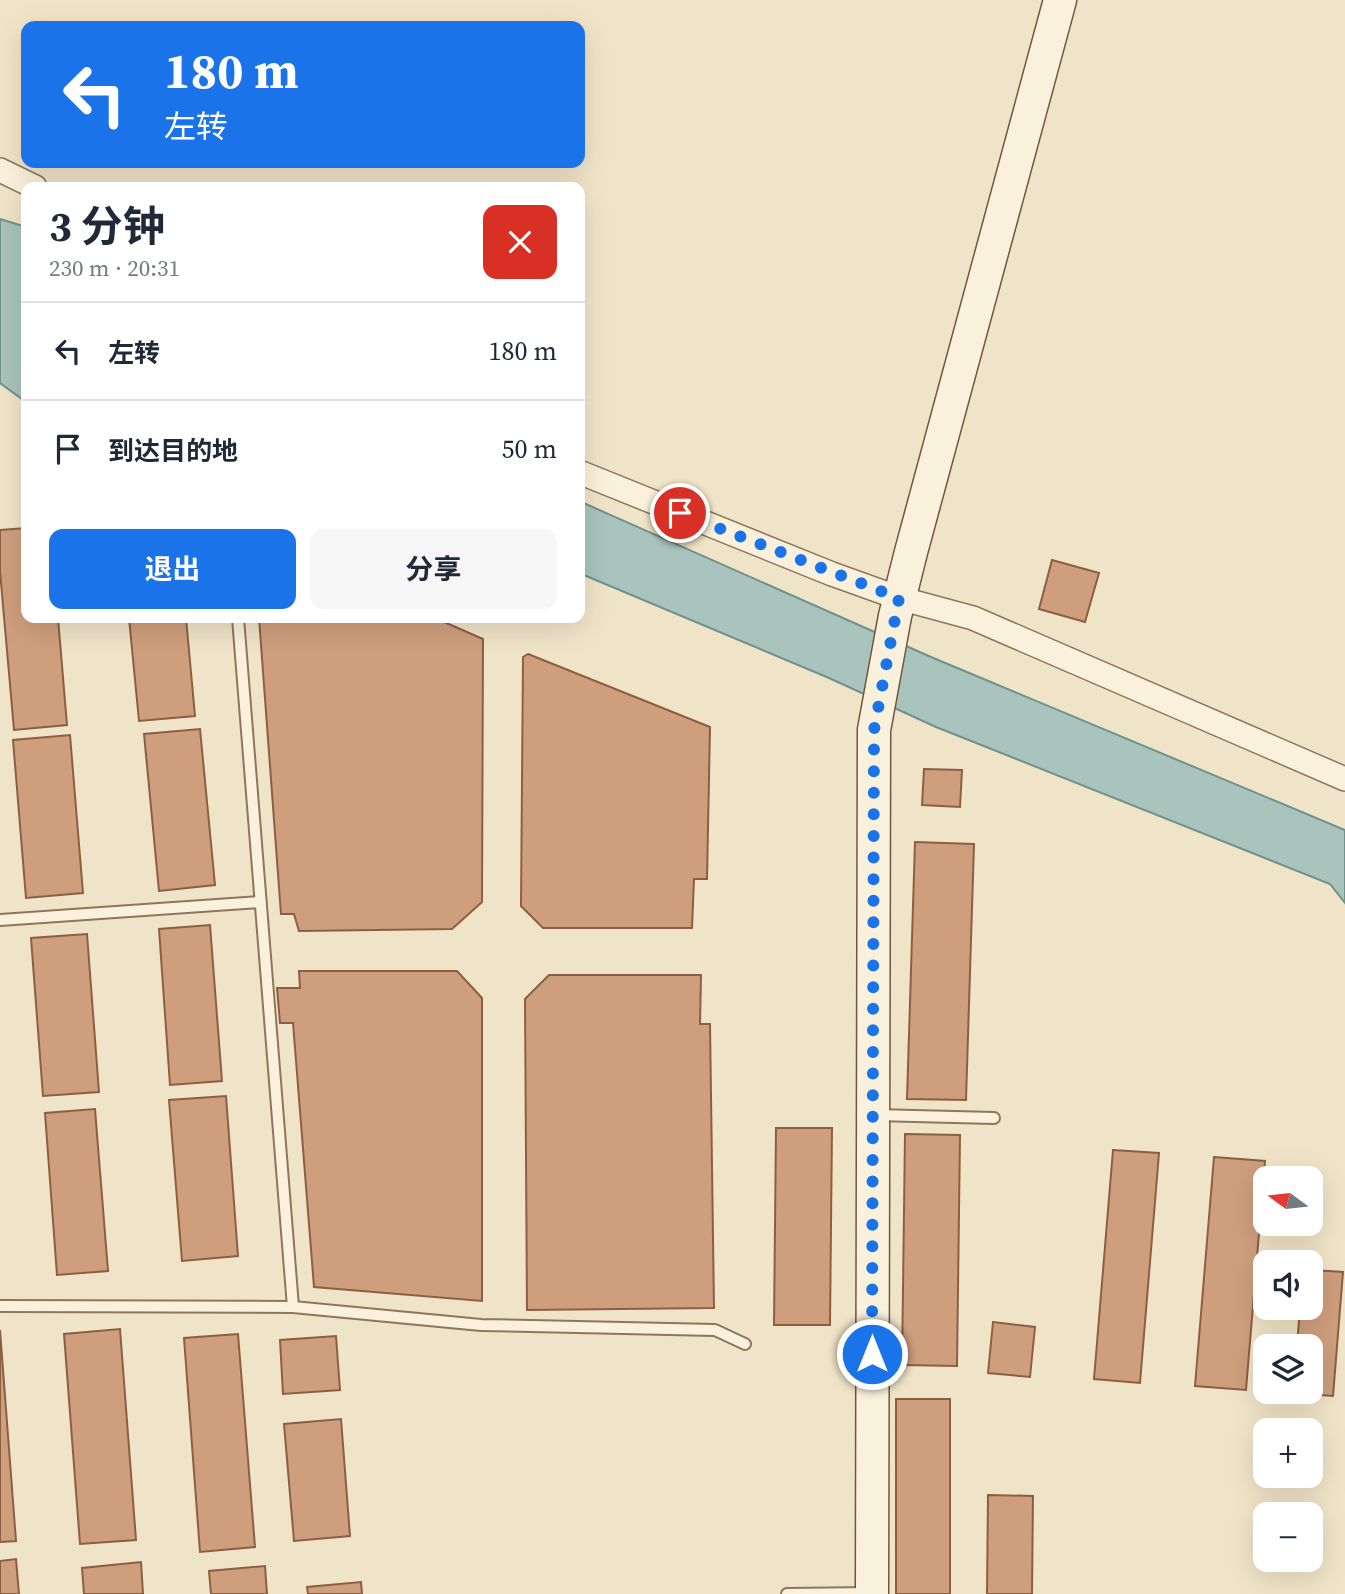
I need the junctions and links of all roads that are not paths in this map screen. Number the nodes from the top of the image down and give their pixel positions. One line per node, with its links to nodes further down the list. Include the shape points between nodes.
1 (1060, 0): 5 (street)
2 (0, 170): 3 (street)
3 (25, 182)
4 (585, 475): 5 (street)
5 (897, 607): 7 (street, via 973,618); 10 (street, via 874,730)
6 (238, 623): 8 (lane)
7 (1345, 779)
8 (261, 902): 9 (lane); 13 (lane)
9 (0, 920)
10 (873, 1115): 11 (lane); 16 (street)
11 (994, 1118)
12 (0, 1306): 13 (lane)
13 (293, 1307): 14 (lane, via 481,1325 715,1330)
14 (745, 1343)
15 (787, 1594): 16 (lane)
16 (872, 1594)

